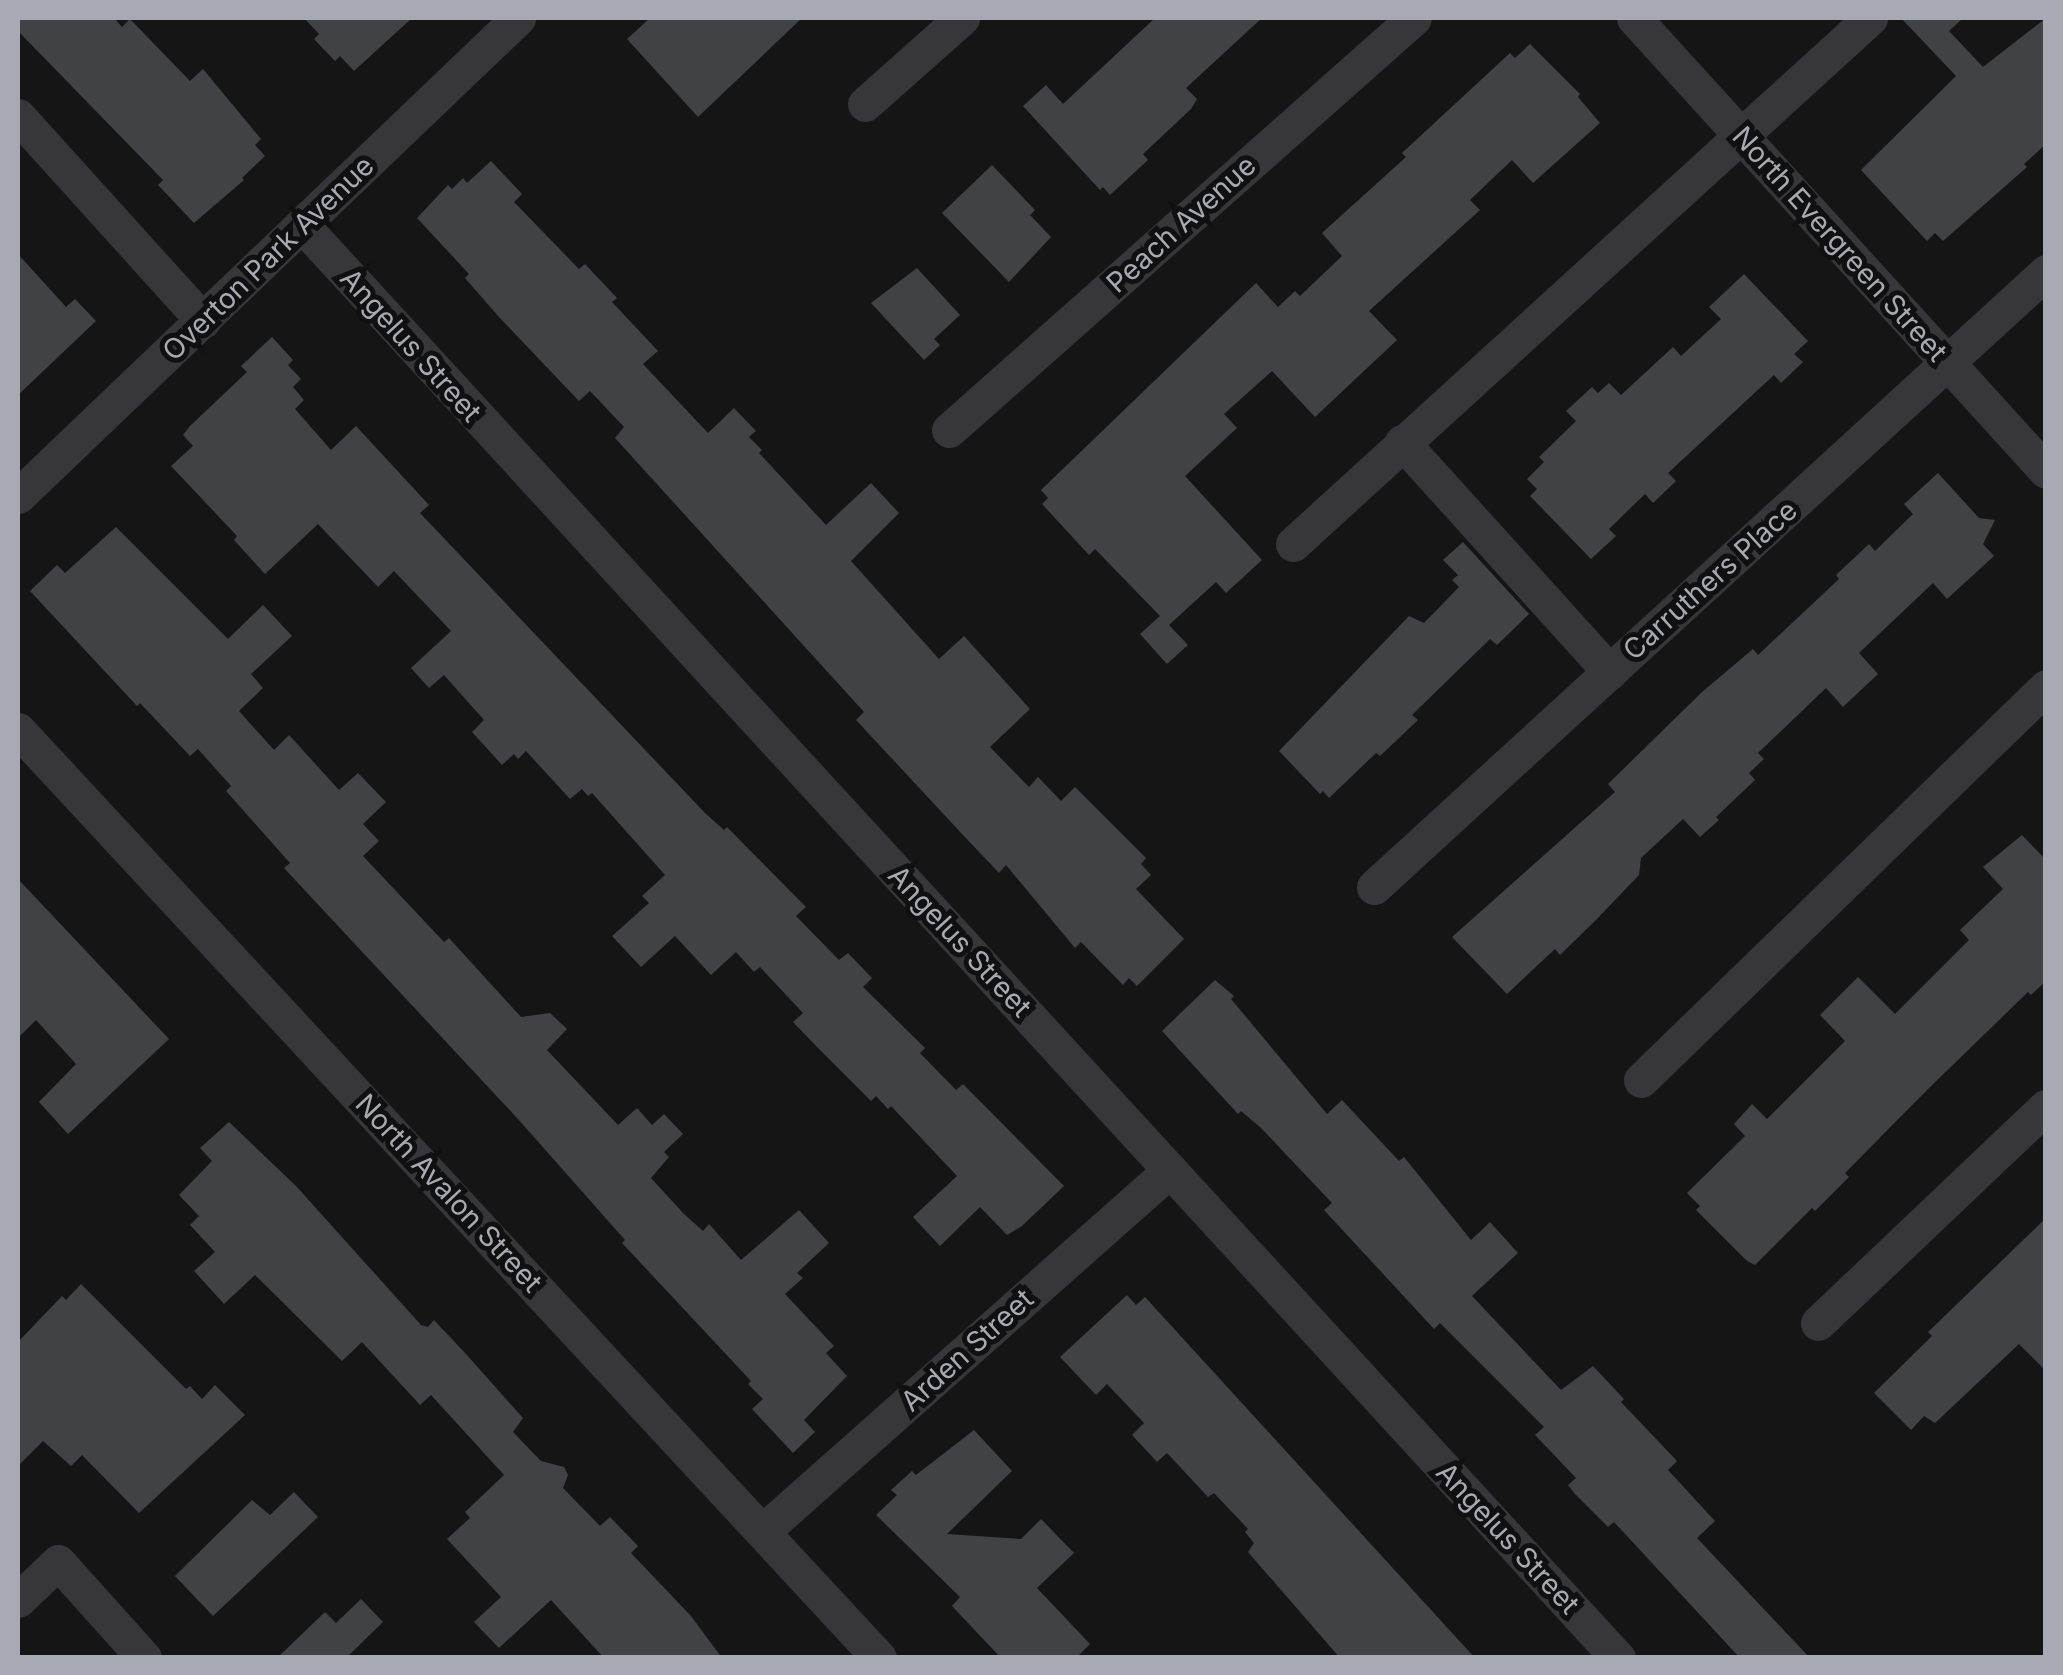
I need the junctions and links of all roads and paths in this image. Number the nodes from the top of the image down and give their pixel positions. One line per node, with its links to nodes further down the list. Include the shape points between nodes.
1 (518, 18): 9 (street, Overton Park Avenue)
2 (962, 18): 6 (street)
3 (1414, 18): 13 (street, Peach Avenue)
4 (1634, 18): 8 (street, North Evergreen Street)
5 (1870, 18): 8 (street)
6 (865, 104)
7 (18, 116): 11 (street)
8 (1739, 133): 12 (street, North Evergreen Street); 14 (street)
9 (302, 225): 11 (street, Overton Park Avenue); 24 (street, Angelus Street)
10 (2046, 272): 12 (street, Carruthers Place)
11 (203, 321): 16 (street, Overton Park Avenue)
12 (1948, 363): 15 (street, North Evergreen Street); 18 (street, Carruthers Place)
13 (949, 430)
14 (1402, 442): 17 (street); 18 (street)
15 (2046, 471)
16 (18, 496)
17 (1292, 544)
18 (1610, 672): 21 (street, Carruthers Place)
19 (2046, 686): 22 (street)
20 (18, 730): 26 (street, North Avalon Street)
21 (1374, 888)
22 (1641, 1080)
23 (2046, 1108): 25 (street)
24 (1170, 1170): 26 (street, Arden Street); 30 (street, Angelus Street)
25 (1818, 1323)
26 (763, 1531): 29 (street, North Avalon Street)
27 (18, 1600): 28 (street, via 58,1562)
28 (144, 1658)
29 (878, 1658)
30 (1618, 1658)

